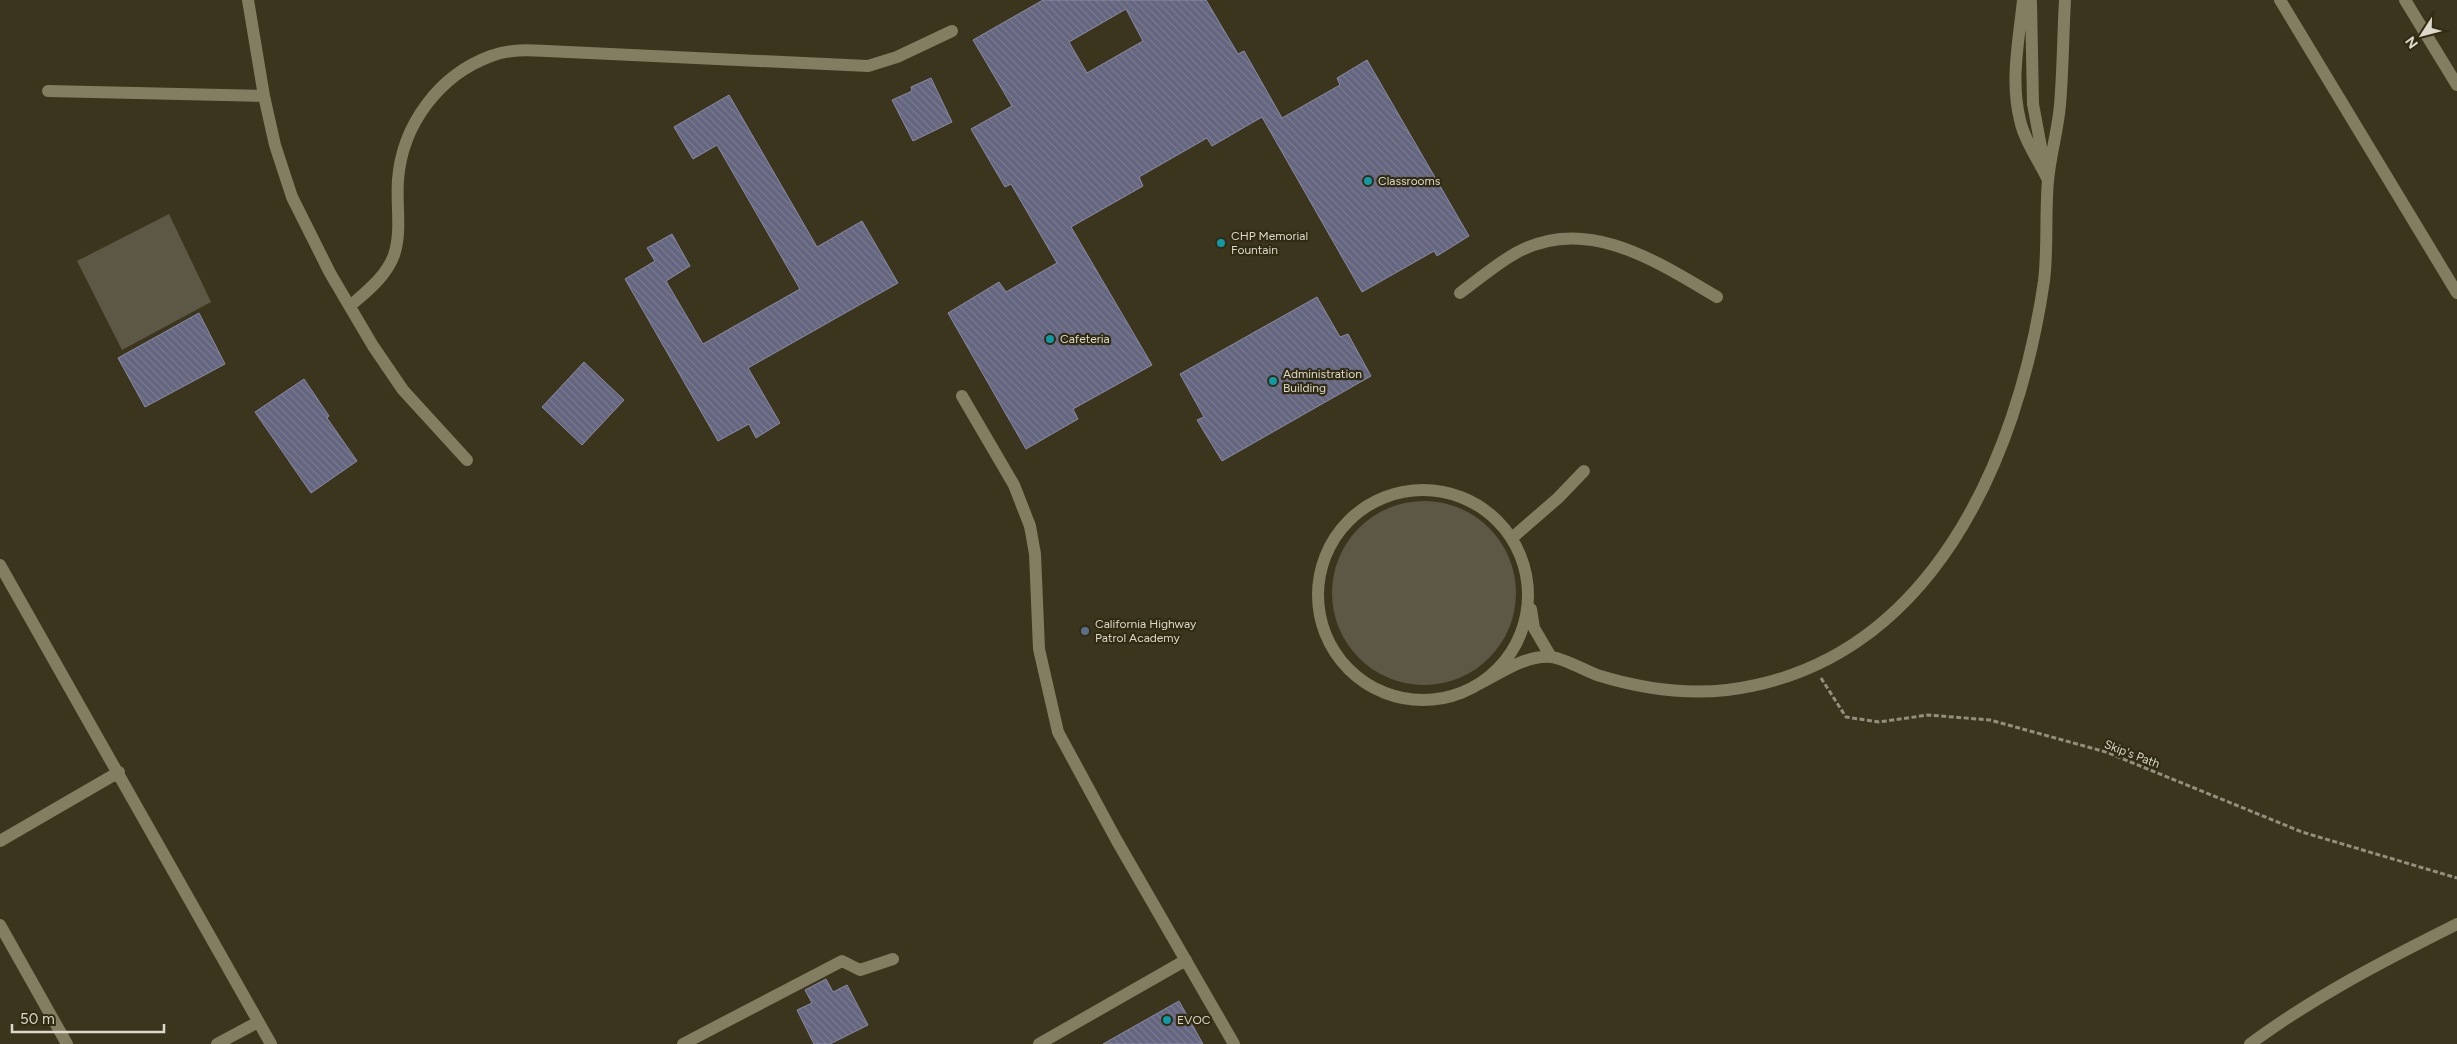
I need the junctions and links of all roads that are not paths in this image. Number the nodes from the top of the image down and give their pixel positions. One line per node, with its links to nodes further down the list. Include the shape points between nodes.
1 (248, 0): 10 (street)
2 (2023, 0): 11 (street, via 2016,53 2016,98 2020,122)
3 (2031, 0): 11 (street, via 2033,104)
4 (2065, 0): 11 (street, via 2060,106)
5 (2280, 0): 13 (street)
6 (2405, 0): 8 (street)
7 (952, 31): 15 (street, via 897,57 868,66 519,50 491,56 461,71 423,108 403,150 398,180 399,232 394,256 376,283)
8 (2457, 85)
9 (48, 91): 10 (street)
10 (264, 96): 15 (street, via 292,197)
11 (2048, 180): 22 (street, via 2044,278 2029,360 2010,424 1970,513 1938,565 1894,614 1840,653 1814,667 1785,678 1728,690 1680,692 1628,685)
12 (1460, 293): 14 (street, via 1516,253 1561,237 1581,237 1638,253)
13 (2457, 293)
14 (1717, 297)
15 (350, 306): 17 (street, via 403,390)
16 (962, 396): 29 (street, via 1014,485 1030,526 1035,554 1039,648 1058,732)
17 (467, 460)
18 (1584, 471): 19 (street)
19 (1512, 538): 21 (street, via 1524,565); 23 (street, via 1486,510 1462,497 1434,490 1397,492 1379,499 1348,521 1332,543 1321,570 1318,588 1323,626 1339,658 1364,682 1396,696 1430,700 1448,698)
20 (0, 565): 24 (street)
21 (1529, 595): 22 (street, via 1534,628); 23 (street, via 1526,621 1516,646 1500,668)
22 (1551, 657): 23 (street, via 1522,661)
23 (1479, 684)
24 (119, 772): 25 (street); 30 (street)
25 (0, 841)
26 (2457, 924): 37 (street, via 2381,962 2290,1014)
27 (0, 925): 31 (street)
28 (893, 959): 34 (street, via 860,970 842,961)
29 (1186, 960): 35 (street); 36 (street)
30 (258, 1022): 32 (street); 33 (street)
31 (67, 1044)
32 (217, 1044)
33 (271, 1044)
34 (683, 1044)
35 (1039, 1044)
36 (1234, 1044)
37 (2250, 1044)

